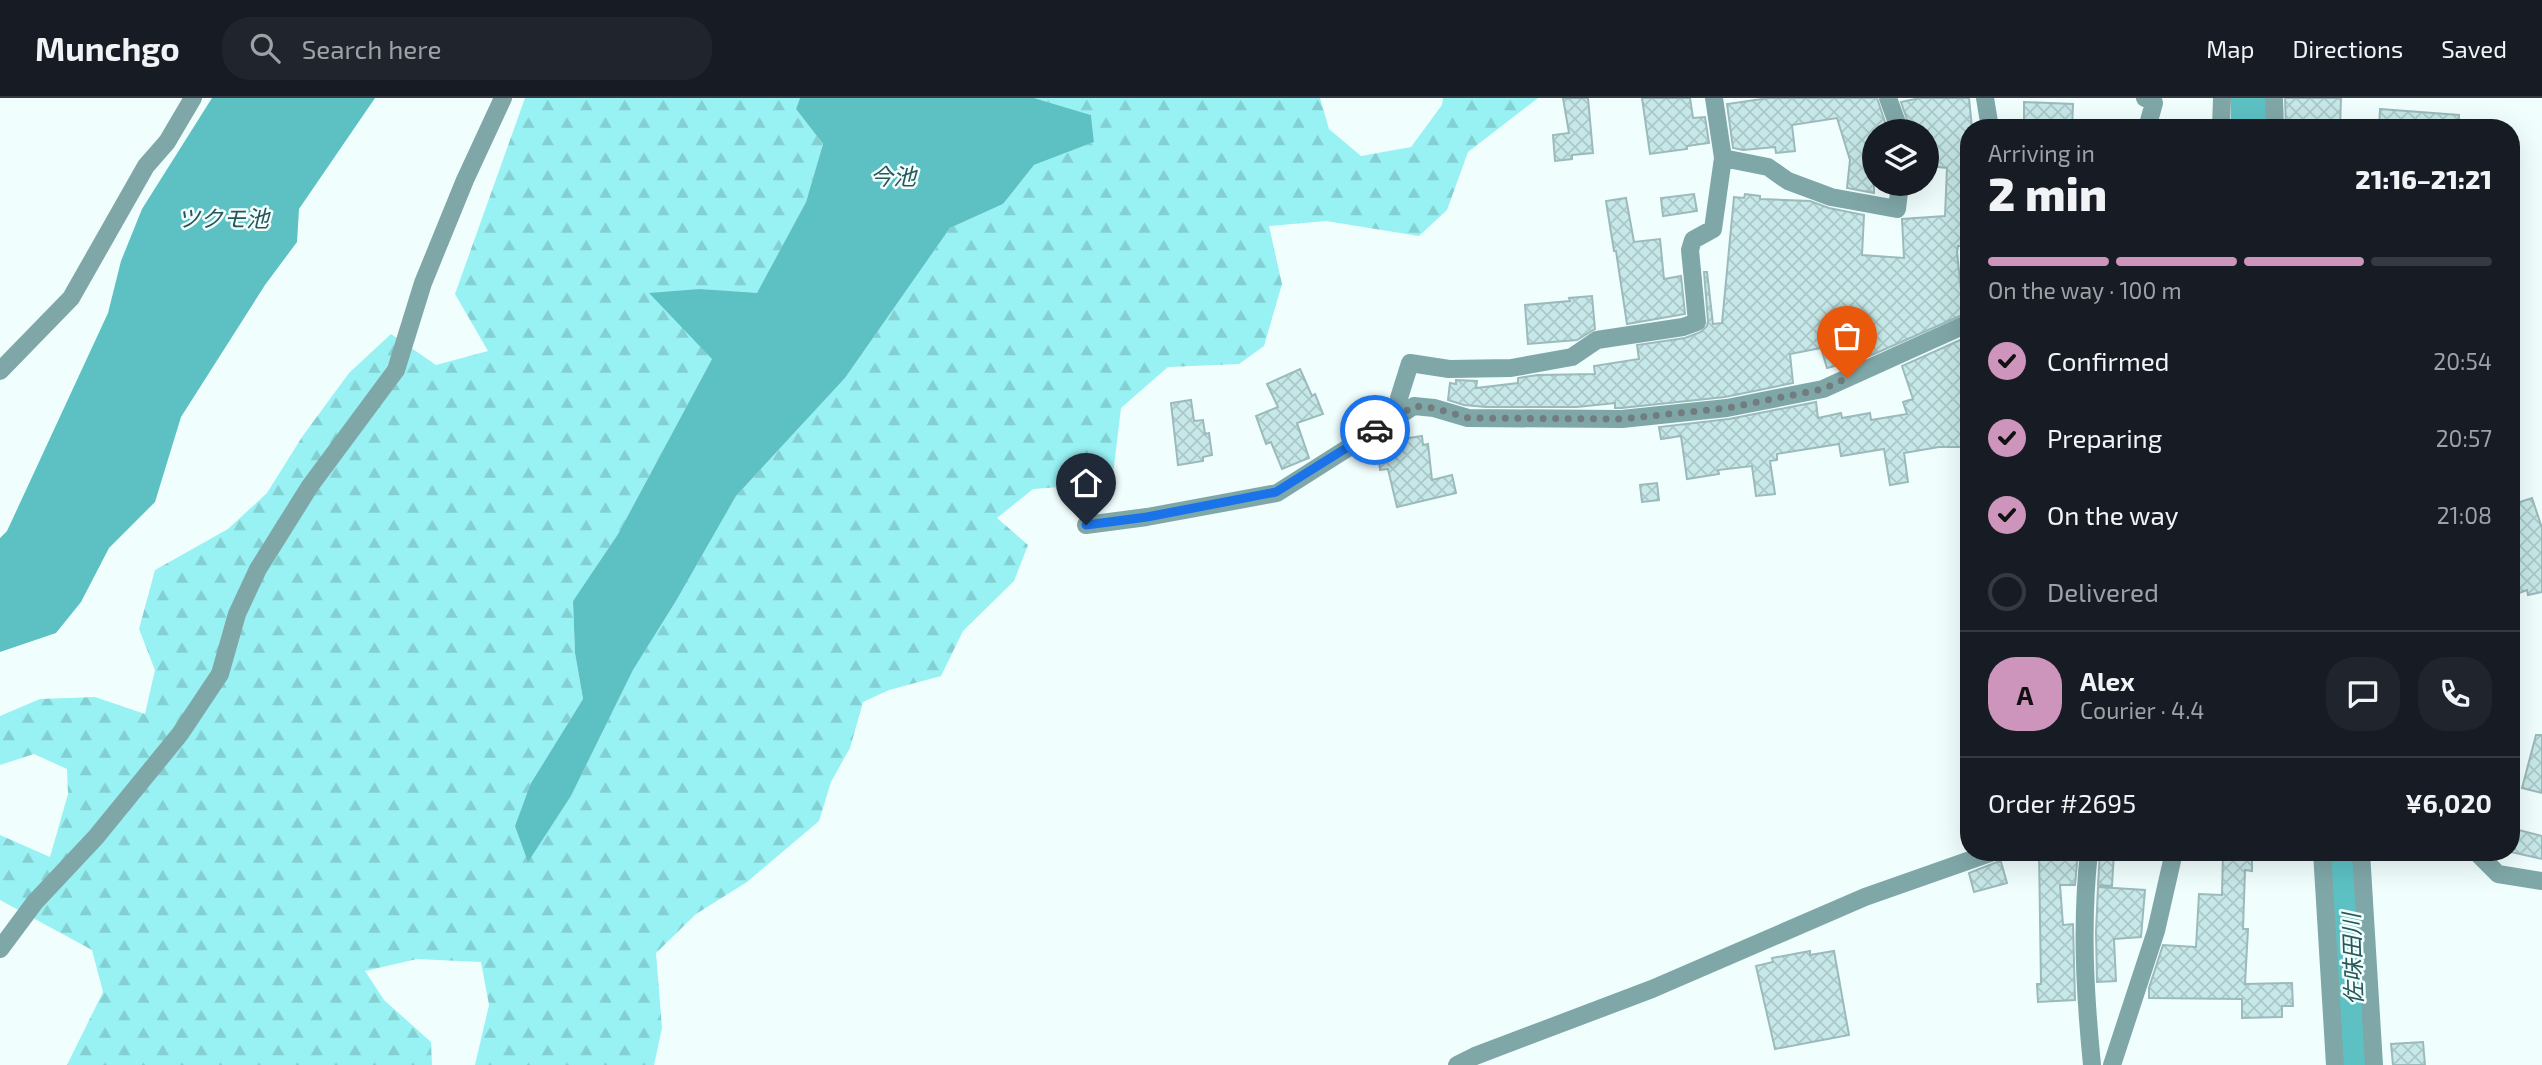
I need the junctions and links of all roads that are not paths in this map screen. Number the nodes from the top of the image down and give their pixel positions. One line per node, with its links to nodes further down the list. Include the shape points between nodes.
1 (193, 98): 17 (street, via 167,142 146,166 71,298)
2 (503, 98): 27 (street, via 423,283 396,370 310,486 258,569 237,614 220,674 180,734)
3 (1714, 98): 14 (street)
4 (1888, 98): 9 (street)
5 (1985, 98): 10 (street)
6 (2145, 98): 11 (street, via 2154,103)
7 (2221, 98): 12 (street)
8 (2274, 98): 13 (street)
9 (1896, 119)
10 (1988, 119)
11 (2150, 119)
12 (2221, 119)
13 (2274, 119)
14 (1723, 159): 15 (street, via 1768,167 1788,181 1831,197 1897,209); 18 (street, via 1713,229 1693,240 1690,250 1697,322 1597,340 1572,357 1511,368 1449,369 1409,363)
15 (1899, 196)
16 (1960, 327): 18 (street, via 1823,389 1727,408 1622,419 1468,418 1414,406)
17 (0, 372)
18 (1399, 414): 19 (street, via 1276,492)
19 (1086, 525)
20 (1967, 861): 28 (street, via 1865,897 1652,989)
21 (2089, 861): 29 (street, via 2084,986)
22 (2172, 861): 30 (street, via 2156,931)
23 (2323, 861): 31 (street)
24 (2362, 861): 32 (street)
25 (2485, 861): 26 (street, via 2498,874)
26 (2542, 881)
27 (0, 949)
28 (1457, 1065)
29 (2092, 1065)
30 (2112, 1065)
31 (2335, 1065)
32 (2374, 1065)

